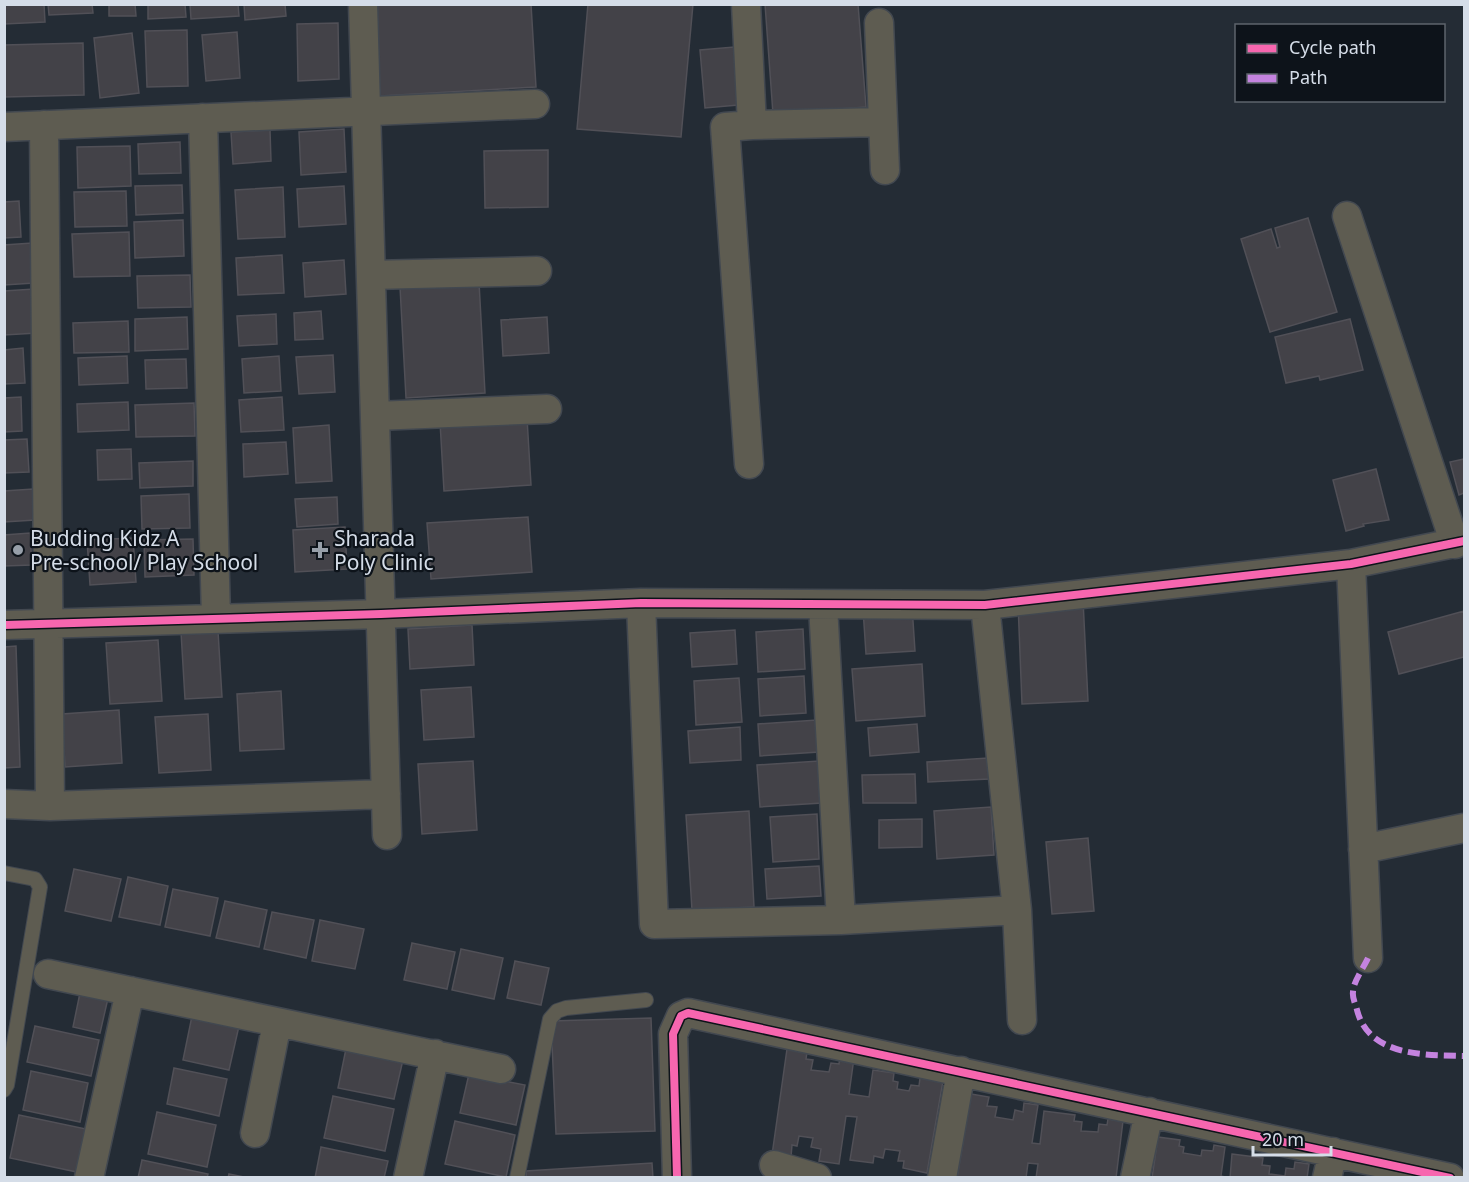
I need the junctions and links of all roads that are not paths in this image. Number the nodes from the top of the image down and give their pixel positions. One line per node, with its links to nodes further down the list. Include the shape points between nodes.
1 (363, 4): 5 (street)
2 (746, 4): 9 (street)
3 (879, 23): 7 (street)
4 (535, 104): 5 (street)
5 (366, 111): 6 (street); 14 (street)
6 (203, 118): 8 (street); 24 (street)
7 (882, 122): 9 (street); 11 (street)
8 (44, 125): 10 (street); 25 (street)
9 (752, 125): 17 (street, via 725,127)
10 (4, 127)
11 (885, 170)
12 (1347, 216): 18 (street)
13 (537, 271): 14 (street)
14 (371, 275): 16 (street)
15 (547, 409): 16 (street)
16 (376, 416): 23 (street)
17 (750, 464)
18 (1460, 542): 19 (street)
19 (1351, 564): 21 (street); 32 (street)
20 (640, 603): 22 (street); 23 (street); 35 (street, via 654,924)
21 (985, 605): 22 (street); 34 (street)
22 (823, 606): 35 (street)
23 (381, 614): 24 (street); 27 (street)
24 (216, 618): 25 (street)
25 (48, 624): 26 (street); 29 (street)
26 (4, 625)
27 (386, 794): 29 (street); 31 (street)
28 (4, 804): 29 (street)
29 (50, 806)
30 (1464, 828): 32 (street)
31 (387, 835)
32 (1363, 849): 36 (street)
33 (4, 873): 45 (lane, via 35,879 40,887 8,1085)
34 (1017, 910): 35 (street); 40 (street)
35 (841, 920)
36 (1368, 958)
37 (48, 974): 38 (street)
38 (130, 991): 41 (street); 50 (street)
39 (646, 1000): 52 (lane, via 566,1008 550,1019)
40 (1022, 1020)
41 (277, 1023): 42 (street); 47 (street)
42 (435, 1054): 43 (street); 51 (street)
43 (501, 1069)
44 (961, 1071): 46 (street); 53 (street, via 688,1013 681,1016 673,1034); 55 (street)
45 (4, 1090)
46 (1149, 1112): 49 (street); 56 (street)
47 (255, 1133)
48 (774, 1165): 54 (street)
49 (1330, 1165): 57 (street)
50 (89, 1178)
51 (408, 1178)
52 (517, 1178)
53 (677, 1178)
54 (817, 1178)
55 (942, 1178)
56 (1135, 1178)
57 (1450, 1178)

